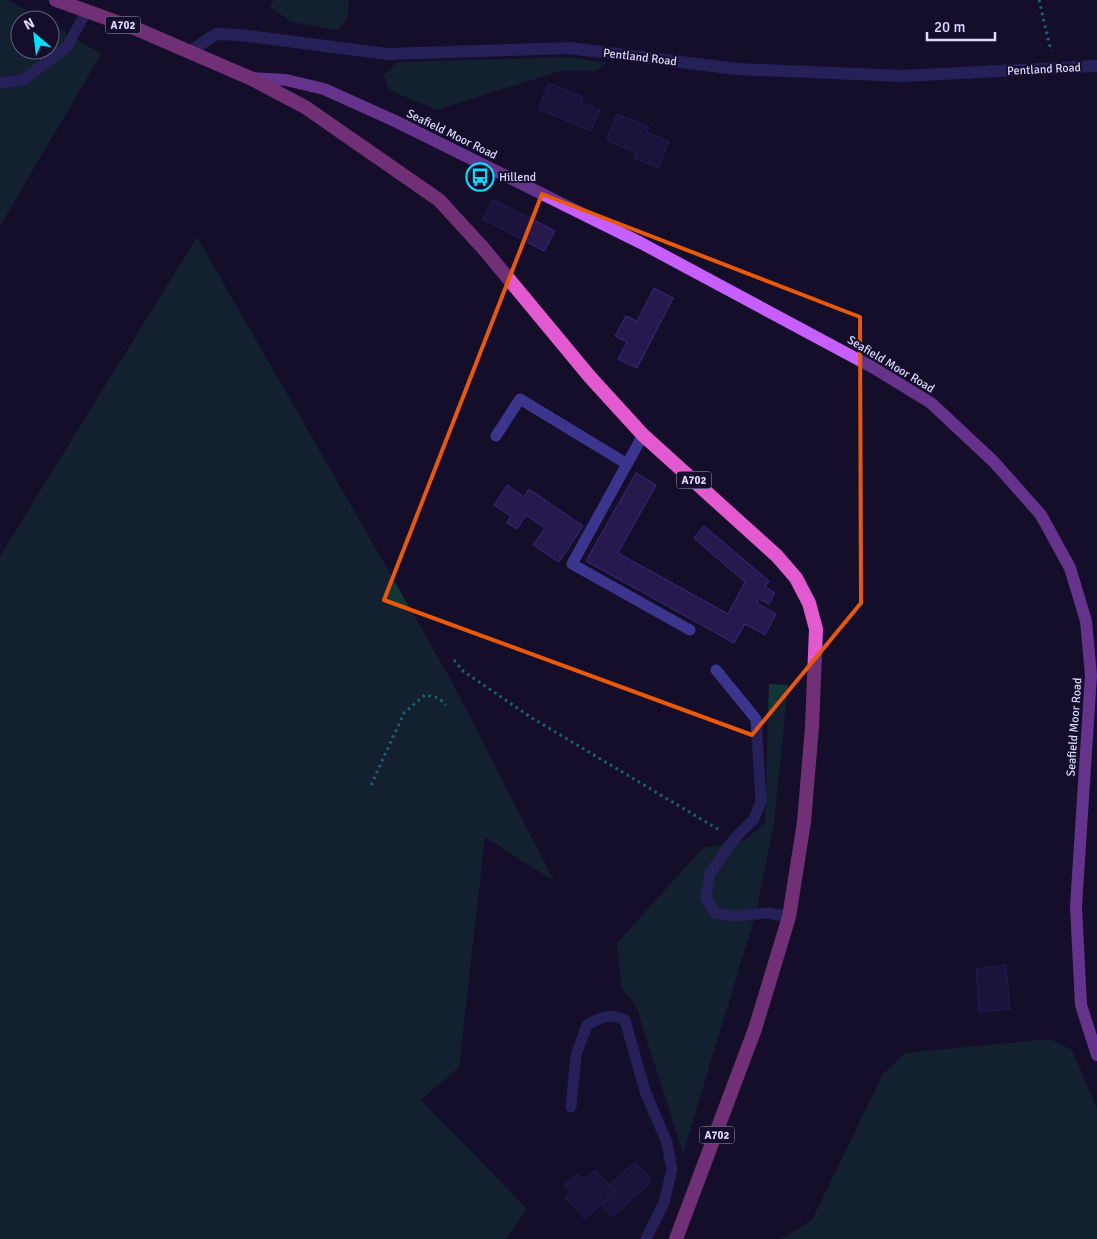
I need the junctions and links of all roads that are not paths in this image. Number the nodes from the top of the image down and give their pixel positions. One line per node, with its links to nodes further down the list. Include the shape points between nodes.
1 (56, 0): 2 (highway, A702)
2 (86, 12): 3 (highway, A702); 6 (lane, via 67,48 23,80)
3 (189, 52): 4 (street, Pentland Road, via 216,34 388,54 569,48 737,69 884,75); 5 (highway, A702)
4 (1097, 66)
5 (250, 78): 7 (highway, A702, via 305,107 439,200); 13 (main road, Seafield Moor Road, via 286,80 324,89 395,121 641,243 864,362 931,404 994,462 1041,514 1070,568 1086,621 1091,675 1076,906 1081,1005)
6 (0, 83)
7 (643, 435): 9 (lane); 12 (highway, A702, via 777,556 796,578 810,602 816,629 812,727 804,822)
8 (496, 436): 9 (lane, via 520,398)
9 (627, 464): 10 (lane, via 572,564)
10 (690, 630)
11 (716, 670): 12 (lane, via 756,719 761,801 754,819 734,839 710,873 706,898 715,913 733,916 768,913)
12 (789, 917): 16 (highway, A702, via 756,1029)
13 (1097, 1055)
14 (571, 1107): 15 (lane, via 576,1055 587,1025 601,1017 615,1015 625,1020 646,1091 668,1143 672,1169 664,1203)
15 (646, 1239)
16 (676, 1239)

